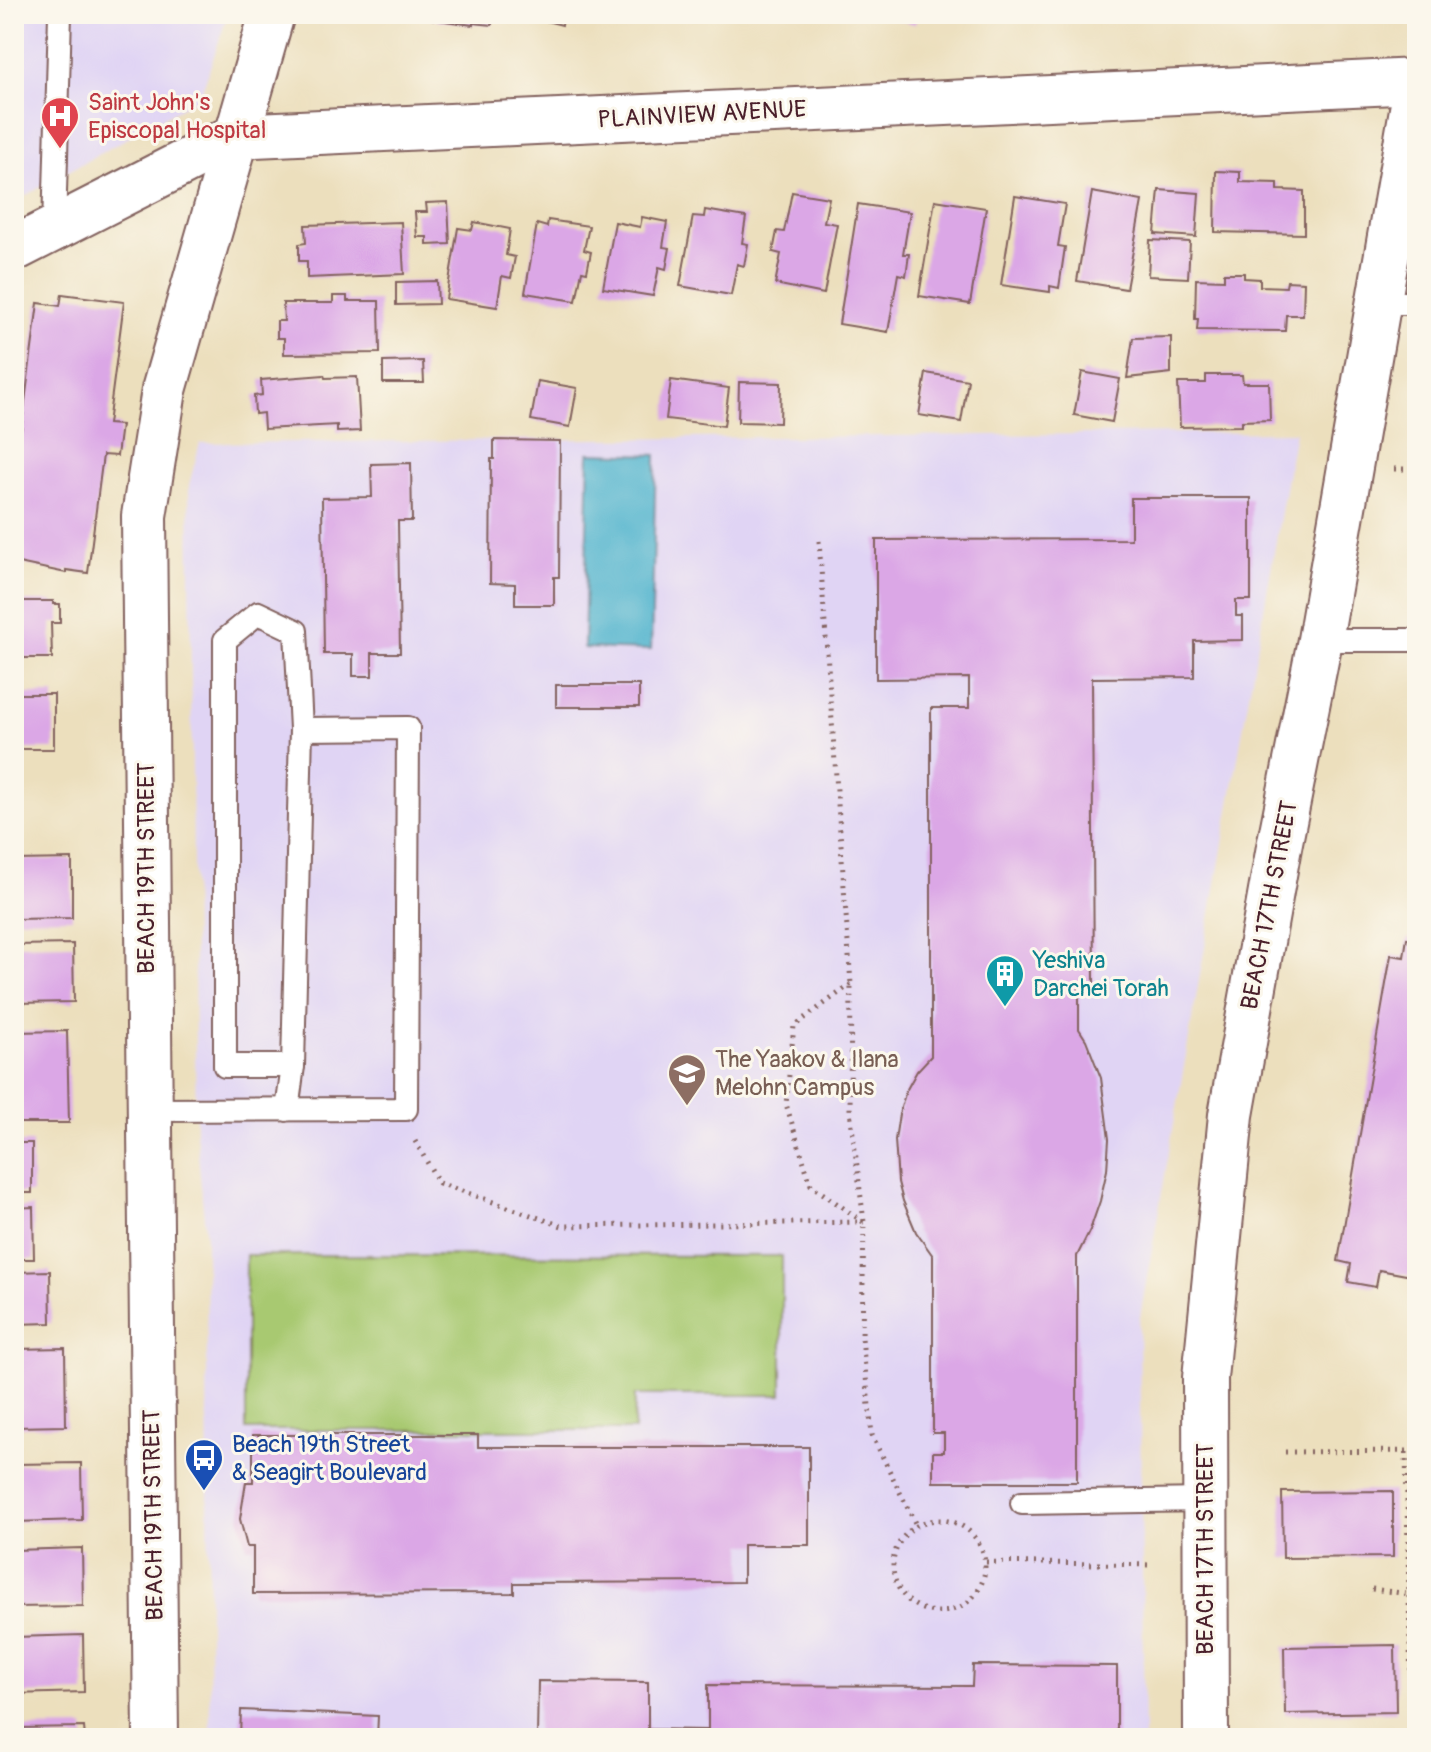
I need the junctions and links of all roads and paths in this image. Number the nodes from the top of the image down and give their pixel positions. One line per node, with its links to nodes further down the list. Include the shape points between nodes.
1 (60, 14): 5 (lane)
2 (272, 14): 4 (street, BEACH 19TH STREET)
3 (1417, 81): 4 (street, PLAINVIEW AVENUE); 7 (street, BEACH 17TH STREET)
4 (236, 136): 5 (street, PLAINVIEW AVENUE); 15 (street, BEACH 19TH STREET, via 164,390 144,516)
5 (54, 228): 6 (street, PLAINVIEW AVENUE)
6 (14, 249)
7 (1398, 303): 9 (street, BEACH 17TH STREET)
8 (819, 541): 12 (path)
9 (1320, 640): 10 (lane); 21 (street, BEACH 17TH STREET, via 1231,1115 1205,1378)
10 (1417, 640)
11 (301, 729): 13 (lane); 13 (lane, via 296,631 258,613 225,640 225,1066); 14 (lane, via 408,728)
12 (851, 984): 17 (path, via 850,1110); 17 (path, via 794,1026 786,1104 811,1185)
13 (293, 1066): 16 (lane)
14 (406, 1109): 16 (lane); 17 (path, via 415,1145 439,1183 562,1226)
15 (148, 1110): 16 (lane); 28 (street, BEACH 19TH STREET)
16 (287, 1110)
17 (864, 1222): 23 (path, via 862,1338 872,1435)
18 (1417, 1451): 20 (path)
19 (1285, 1452): 20 (path)
20 (1406, 1452): 27 (path)
21 (1205, 1500): 22 (lane); 29 (street, BEACH 17TH STREET)
22 (1022, 1503)
23 (916, 1525): 24 (path, via 944,1519 959,1524 977,1540); 24 (path, via 897,1545 893,1573 906,1599 920,1608 943,1611 966,1604 977,1593)
24 (986, 1562): 25 (path)
25 (1153, 1565)
26 (1372, 1589): 27 (path)
27 (1408, 1594): 30 (path)
28 (156, 1738)
29 (1206, 1738)
30 (1412, 1738)

